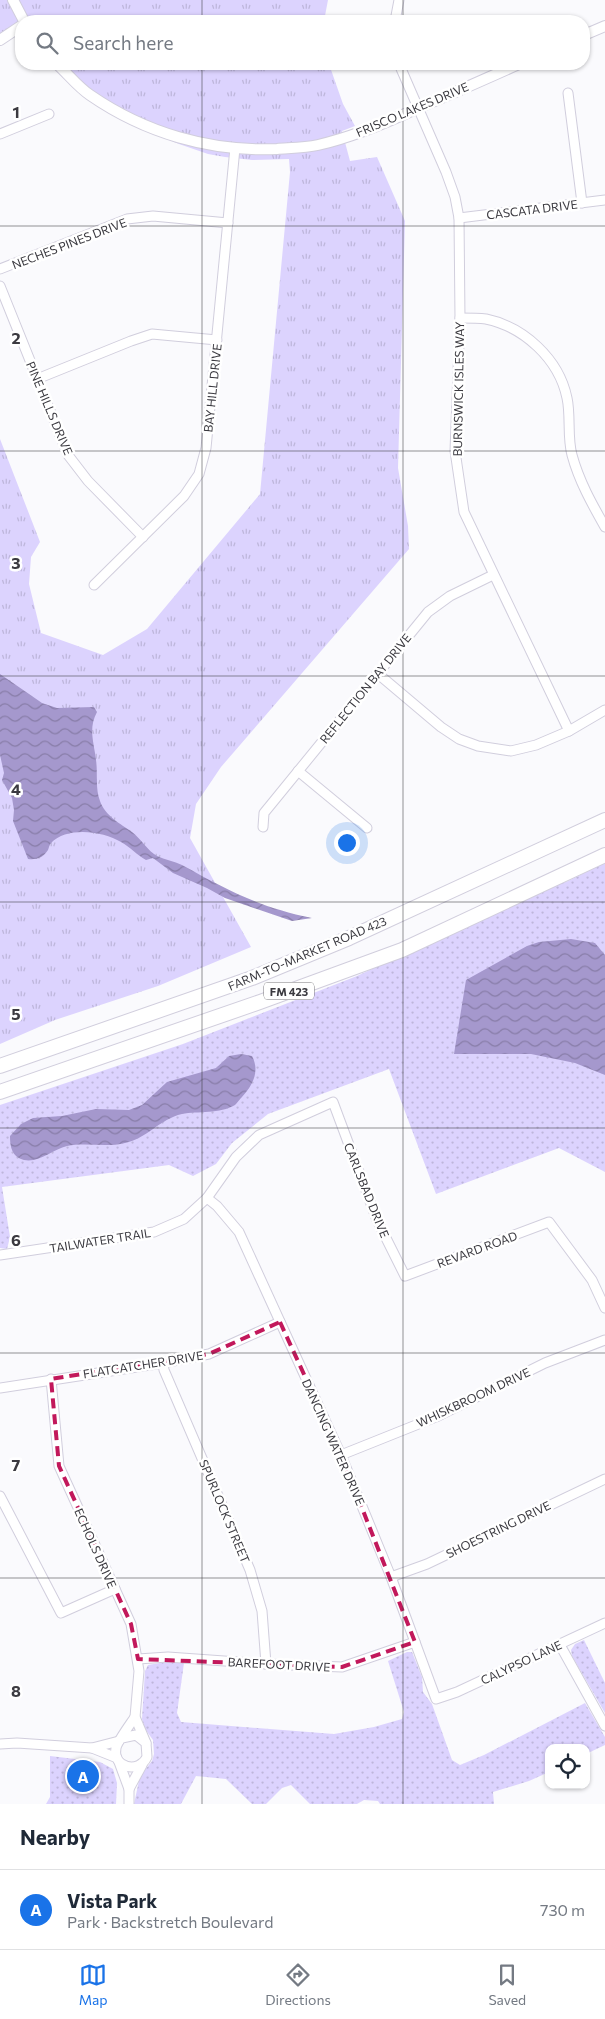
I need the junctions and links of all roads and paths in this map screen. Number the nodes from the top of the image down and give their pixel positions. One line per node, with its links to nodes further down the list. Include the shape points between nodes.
1 (12, 0): 3 (street)
2 (399, 0): 4 (street)
3 (21, 15)
4 (395, 15)
5 (605, 26): 7 (street)
6 (15, 30): 8 (street)
7 (590, 32)
8 (0, 40)
9 (63, 70): 16 (street, FRISCO LAKES DRIVE, via 89,94 129,117 162,132 203,144)
10 (402, 70): 13 (street, BURNSWICK ISLES WAY)
11 (505, 70): 13 (street, FRISCO LAKES DRIVE)
12 (568, 93): 18 (street)
13 (418, 108): 16 (street, FRISCO LAKES DRIVE, via 317,146); 19 (street, BURNSWICK ISLES WAY, via 456,197)
14 (49, 114): 15 (street)
15 (0, 134)
16 (235, 148): 20 (street, BAY HILL DRIVE)
17 (605, 200): 18 (street, CASCATA DRIVE)
18 (582, 203): 19 (street, CASCATA DRIVE)
19 (459, 218): 23 (street, BURNSWICK ISLES WAY)
20 (228, 223): 21 (street, NECHES PINES DRIVE, via 153,216 127,219); 24 (street, BAY HILL DRIVE)
21 (0, 269)
22 (0, 286): 25 (street, PINE HILLS DRIVE)
23 (460, 318): 26 (street, via 500,323 524,334 544,353 567,396 571,452 582,485); 28 (street, BURNSWICK ISLES WAY, via 455,450 458,481 464,512)
24 (216, 340): 25 (street, via 152,334); 27 (street, BAY HILL DRIVE, via 206,448 200,474 184,496)
25 (37, 379): 27 (street, PINE HILLS DRIVE, via 68,455 88,482)
26 (605, 527)
27 (143, 537): 29 (street, BAY HILL DRIVE)
28 (493, 575): 30 (street, REFLECTION BAY DRIVE, via 450,596 428,612); 32 (street, BURNSWICK ISLES WAY)
29 (94, 585)
30 (377, 673): 32 (street, via 441,728 478,746 511,751); 33 (street, REFLECTION BAY DRIVE)
31 (605, 710): 32 (street)
32 (569, 731)
33 (298, 771): 35 (street, REFLECTION BAY DRIVE, via 264,813); 36 (street)
34 (605, 820): 38 (main road, FARM-TO-MARKET ROAD 423 / FM 423, via 349,938 252,978)
35 (263, 827)
36 (367, 828)
37 (605, 855): 39 (main road, FARM-TO-MARKET ROAD 423 / FM 423, via 402,950)
38 (0, 1066)
39 (0, 1092)
40 (333, 1102): 41 (street, TAILWATER TRAIL, via 259,1135 236,1157); 43 (street, CARLSBAD DRIVE, via 377,1220)
41 (207, 1198): 42 (street, TAILWATER TRAIL, via 184,1218 154,1232); 45 (street, DANCING WATER DRIVE, via 239,1232)
42 (0, 1255)
43 (405, 1276): 44 (street, REVARD ROAD, via 549,1222 592,1280)
44 (605, 1308)
45 (280, 1322): 47 (street, FLATCATCHER DRIVE, via 209,1354); 51 (street, DANCING WATER DRIVE)
46 (605, 1340): 51 (street, WHISKBROOM DRIVE, via 545,1363 436,1417)
47 (163, 1363): 49 (street, FLATCATCHER DRIVE); 60 (street, SPURLOCK STREET, via 250,1570 262,1611)
48 (0, 1378): 50 (street)
49 (51, 1379): 50 (street, FLATCATCHER DRIVE); 55 (street, ECHOLS DRIVE, via 60,1466)
50 (0, 1388)
51 (341, 1455): 54 (street, DANCING WATER DRIVE)
52 (605, 1479): 54 (street, SHOESTRING DRIVE, via 427,1564)
53 (0, 1496): 55 (street, via 61,1613)
54 (391, 1577): 57 (street, DANCING WATER DRIVE)
55 (115, 1589): 59 (street, ECHOLS DRIVE, via 131,1624)
56 (605, 1623): 58 (street, CALYPSO LANE)
57 (415, 1642): 60 (street, BAREFOOT DRIVE, via 342,1667); 61 (street, DANCING WATER DRIVE)
58 (560, 1645): 61 (street, CALYPSO LANE); 63 (street)
59 (138, 1659): 60 (street, BAREFOOT DRIVE); 62 (street, ECHOLS DRIVE)
60 (266, 1664)
61 (436, 1699)
62 (135, 1717): 64 (street, ECHOLS DRIVE); 66 (street, ECHOLS DRIVE)
63 (605, 1726)
64 (121, 1740): 66 (street, via 136,1735); 67 (street); 68 (street, via 116,1750)
65 (0, 1744): 67 (street)
66 (146, 1744): 69 (street, via 148,1757)
67 (92, 1748): 68 (street)
68 (118, 1760): 69 (street, via 132,1768); 70 (street)
69 (142, 1765): 70 (street)
70 (129, 1789): 71 (street)
71 (129, 1804)

